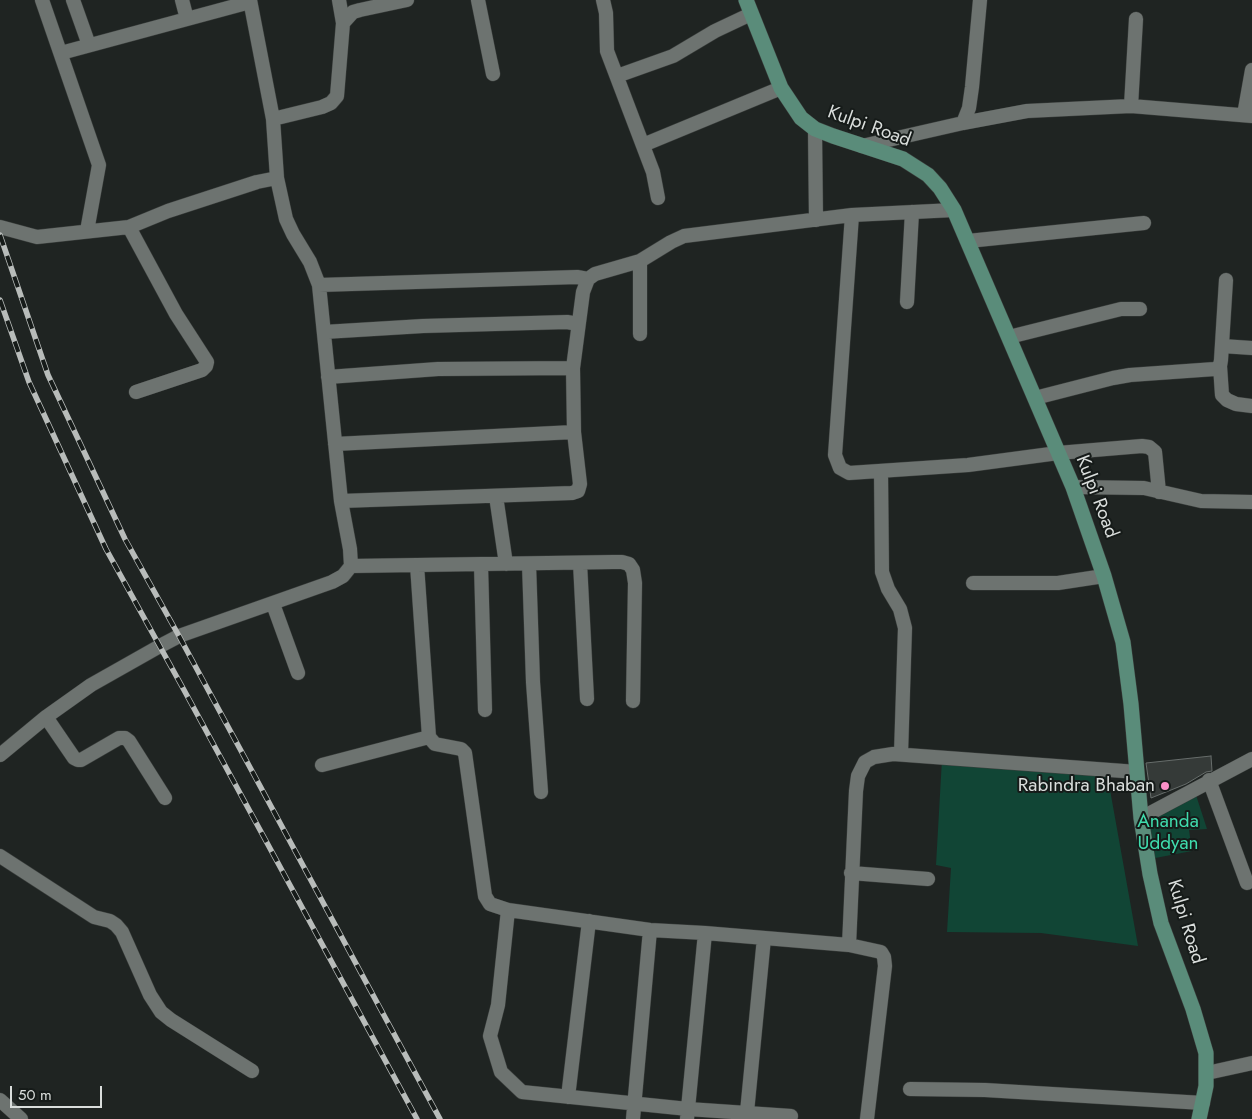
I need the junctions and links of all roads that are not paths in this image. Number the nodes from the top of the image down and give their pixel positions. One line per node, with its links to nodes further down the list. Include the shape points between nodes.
1 (42, 0): 15 (street)
2 (73, 0): 14 (street)
3 (182, 0): 11 (street)
4 (339, 0): 13 (street)
5 (407, 0): 13 (street, via 353,12)
6 (478, 0): 17 (street)
7 (603, 0): 18 (street, via 607,51)
8 (980, 0): 23 (street, via 972,87)
9 (250, 1): 11 (street); 22 (street)
10 (749, 7): 18 (street, via 715,32 673,56); 19 (main road, Kulpi Road)
11 (187, 19): 14 (street)
12 (1136, 19): 20 (street)
13 (344, 23): 22 (street, via 337,96 332,103)
14 (88, 45): 15 (street)
15 (61, 53): 36 (street, via 99,165)
16 (1252, 70): 21 (street)
17 (493, 74)
18 (617, 76): 25 (street)
19 (781, 88): 24 (main road, Kulpi Road, via 801,118); 25 (street)
20 (1131, 106): 21 (street); 23 (street, via 1027,112)
21 (1248, 115)
22 (274, 120): 27 (street)
23 (964, 123): 26 (street)
24 (815, 129): 26 (main road, Kulpi Road); 32 (street)
25 (643, 145): 28 (street)
26 (862, 146): 29 (main road, Kulpi Road, via 917,167 940,188)
27 (277, 178): 35 (street, via 168,211); 41 (street, via 286,219)
28 (658, 198)
29 (954, 210): 30 (street); 37 (main road, Kulpi Road)
30 (912, 212): 31 (street); 42 (street)
31 (852, 215): 32 (street); 59 (street, via 835,455 840,468 849,473)
32 (816, 220): 38 (street, via 684,236)
33 (1144, 223): 37 (street)
34 (0, 227): 36 (street, via 37,237)
35 (129, 227): 36 (street); 53 (street, via 176,314 207,362 202,370)
36 (87, 232)
37 (968, 241): 47 (main road, Kulpi Road)
38 (640, 261): 39 (street); 46 (street)
39 (588, 279): 41 (street); 44 (street)
40 (1226, 280): 48 (street)
41 (319, 285): 45 (street)
42 (907, 302)
43 (1140, 309): 47 (street, via 1122,309)
44 (578, 324): 45 (street, via 452,325); 51 (street)
45 (324, 332): 52 (street)
46 (640, 334)
47 (1009, 337): 54 (main road, Kulpi Road)
48 (1222, 346): 49 (street); 50 (street)
49 (1252, 348)
50 (1220, 366): 54 (street, via 1210,371 1130,375 1100,380); 55 (street, via 1222,395 1236,404)
51 (573, 368): 52 (street, via 438,369); 56 (street)
52 (328, 377): 57 (street)
53 (136, 392)
54 (1035, 398): 58 (main road, Kulpi Road)
55 (1252, 406)
56 (574, 432): 57 (street); 62 (street, via 578,491 572,494)
57 (335, 444): 63 (street)
58 (1058, 453): 59 (street, via 968,465); 60 (main road, Kulpi Road); 61 (street, via 1150,447 1155,452)
59 (881, 471): 80 (street, via 882,572 900,608 905,628)
60 (1073, 487): 61 (street, via 1144,488); 71 (main road, Kulpi Road)
61 (1159, 492): 64 (street, via 1201,501)
62 (496, 496): 63 (street); 66 (street)
63 (341, 501): 69 (street)
64 (1251, 501)
65 (580, 563): 67 (street); 75 (street); 76 (street, via 622,562 633,570 636,583)
66 (506, 564): 67 (street); 68 (street)
67 (529, 564): 86 (street)
68 (481, 565): 70 (street); 77 (street)
69 (351, 566): 70 (street); 73 (street, via 332,582)
70 (417, 566): 79 (street)
71 (1104, 576): 72 (street, via 1058,583); 84 (main road, Kulpi Road, via 1123,642)
72 (973, 583)
73 (273, 604): 74 (street); 78 (street, via 179,636 91,685)
74 (298, 673)
75 (587, 699)
76 (633, 701)
77 (486, 710)
78 (46, 717): 81 (street); 87 (street, via 78,760 119,738 125,738)
79 (429, 737): 83 (street); 93 (street, via 435,744 461,749 465,753 485,896 490,904)
80 (901, 754): 84 (street); 90 (street, via 874,757 865,762 858,776)
81 (0, 755)
82 (1252, 759): 85 (street)
83 (322, 765)
84 (1137, 772): 88 (main road, Kulpi Road)
85 (1209, 780): 88 (street); 92 (street)
86 (541, 792)
87 (165, 798)
88 (1141, 818): 101 (main road, Kulpi Road, via 1161,923 1202,1033)
89 (0, 856): 100 (street, via 94,917 116,925 161,1012)
90 (852, 873): 91 (street); 98 (street)
91 (928, 879)
92 (1247, 883)
93 (508, 910): 94 (street); 103 (street, via 498,1006 490,1036 499,1068 522,1092)
94 (589, 921): 95 (street); 103 (street)
95 (650, 930): 96 (street); 106 (street)
96 (705, 933): 97 (street); 107 (street)
97 (764, 938): 98 (street); 108 (street)
98 (849, 945): 112 (street, via 881,952 885,966)
99 (1252, 1063): 101 (street)
100 (252, 1071)
101 (1207, 1073): 105 (main road, Kulpi Road)
102 (910, 1089): 105 (street, via 985,1090)
103 (568, 1097): 106 (street)
104 (0, 1100): 110 (street)
105 (1203, 1103): 113 (main road, Kulpi Road)
106 (634, 1104): 107 (street); 111 (street)
107 (687, 1114): 108 (street)
108 (744, 1114): 109 (street)
109 (791, 1116)
110 (22, 1119)
111 (633, 1119)
112 (867, 1119)
113 (1199, 1119)

